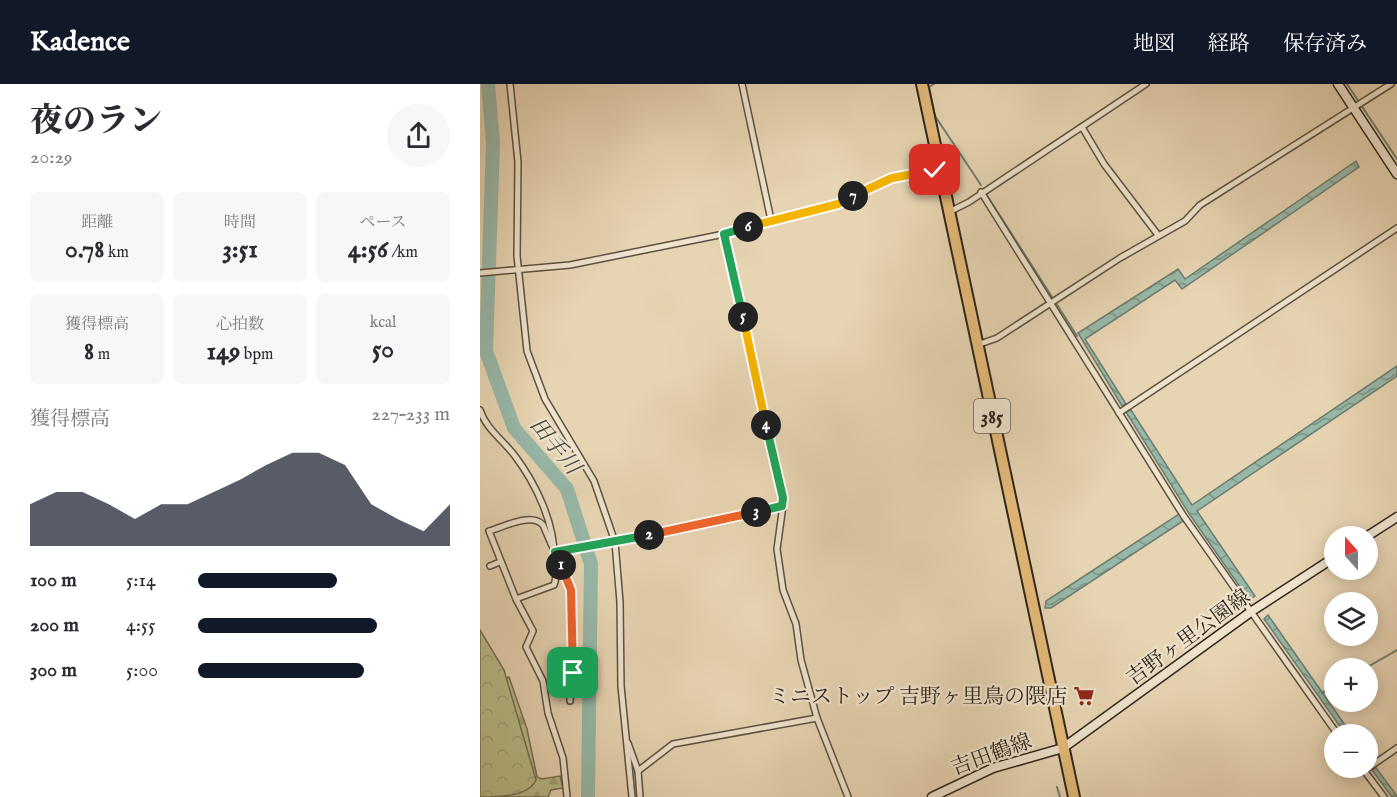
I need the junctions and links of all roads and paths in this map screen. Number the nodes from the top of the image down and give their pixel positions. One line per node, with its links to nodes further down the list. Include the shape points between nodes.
1 (510, 84): 17 (street, via 518,162)
2 (742, 84): 13 (street)
3 (922, 84): 9 (highway, 385)
4 (1146, 84): 8 (street)
5 (1338, 84): 7 (main road)
6 (1391, 84): 7 (street)
7 (1353, 107): 10 (main road); 16 (street, via 1200,205 1185,221)
8 (1082, 127): 11 (street); 16 (street, via 1104,164)
9 (939, 166): 12 (highway, 385); 13 (street, via 892,178 838,204)
10 (1397, 174)
11 (981, 192): 12 (street); 19 (street)
12 (949, 212): 20 (highway, 385)
13 (771, 220): 15 (street)
14 (1397, 228): 22 (street)
15 (724, 234): 17 (street, via 570,265); 24 (street)
16 (1158, 235): 19 (street)
17 (519, 271): 18 (street); 27 (street, via 527,351 545,399 594,481)
18 (480, 273)
19 (1050, 303): 20 (street, via 997,338); 22 (street)
20 (977, 345): 38 (highway, 385)
21 (480, 410): 23 (street)
22 (1119, 413): 33 (street, via 1183,514)
23 (481, 421): 28 (street, via 526,473 551,529)
24 (782, 506): 27 (street); 35 (street, via 777,549 779,571 796,624)
25 (1397, 517): 26 (main road)
26 (1378, 529)
27 (615, 542): 28 (street); 37 (street)
28 (555, 552): 29 (street, via 543,525 530,519 489,531); 32 (street, via 554,585); 34 (street, via 571,590 574,633)
29 (500, 562): 31 (street); 32 (street)
30 (1324, 564): 33 (main road, 吉野ヶ里公園線)
31 (490, 566)
32 (516, 599): 43 (street, via 533,631 526,647 543,681 548,713 563,758)
33 (1252, 611): 36 (street); 38 (main road, 吉野ヶ里公園線)
34 (570, 701)
35 (817, 718): 41 (street, via 673,744); 46 (street)
36 (1330, 724)
37 (626, 736): 41 (street); 44 (street)
38 (1063, 748): 47 (main road, 吉田鶴線, via 993,768); 48 (highway, 385)
39 (1397, 748): 40 (street)
40 (1378, 760)
41 (638, 771): 45 (street)
42 (1370, 778): 49 (street)
43 (567, 797)
44 (632, 797)
45 (640, 797)
46 (848, 797)
47 (932, 797)
48 (1074, 797)
49 (1384, 797)

